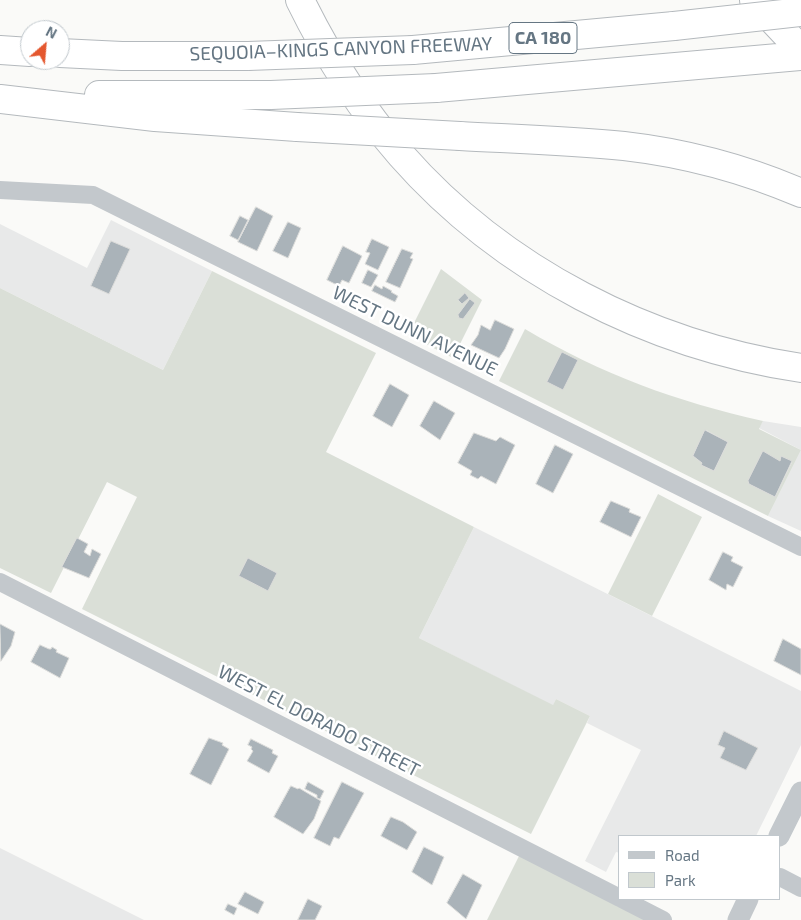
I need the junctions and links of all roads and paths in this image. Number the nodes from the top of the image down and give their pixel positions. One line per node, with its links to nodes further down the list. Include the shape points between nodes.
1 (300, 0): 15 (highway, via 342,74 402,155 482,231 529,266 580,296 679,339 732,355)
2 (754, 0): 7 (highway)
3 (776, 0): 5 (highway)
4 (801, 12): 9 (highway, SEQUOIA–KINGS CANYON FREEWAY / CA 180, bridge, via 412,50 248,56)
5 (801, 30)
6 (0, 50): 8 (highway)
7 (801, 50)
8 (20, 51)
9 (70, 53)
10 (801, 56): 11 (highway, bridge, via 436,88 271,95 120,96)
11 (0, 91)
12 (0, 99): 14 (highway, bridge, via 156,117 625,146 736,169)
13 (0, 190): 16 (street, WEST DUNN AVENUE, via 93,195)
14 (801, 193)
15 (801, 368)
16 (801, 547)
17 (0, 582): 22 (street, WEST EL DORADO STREET)
18 (801, 792): 19 (street)
19 (780, 835)
20 (781, 878): 21 (street)
21 (801, 888)
22 (618, 896)
23 (625, 900): 25 (street, WEST EL DORADO STREET)
24 (748, 900): 26 (street)
25 (664, 920)
26 (738, 920)

